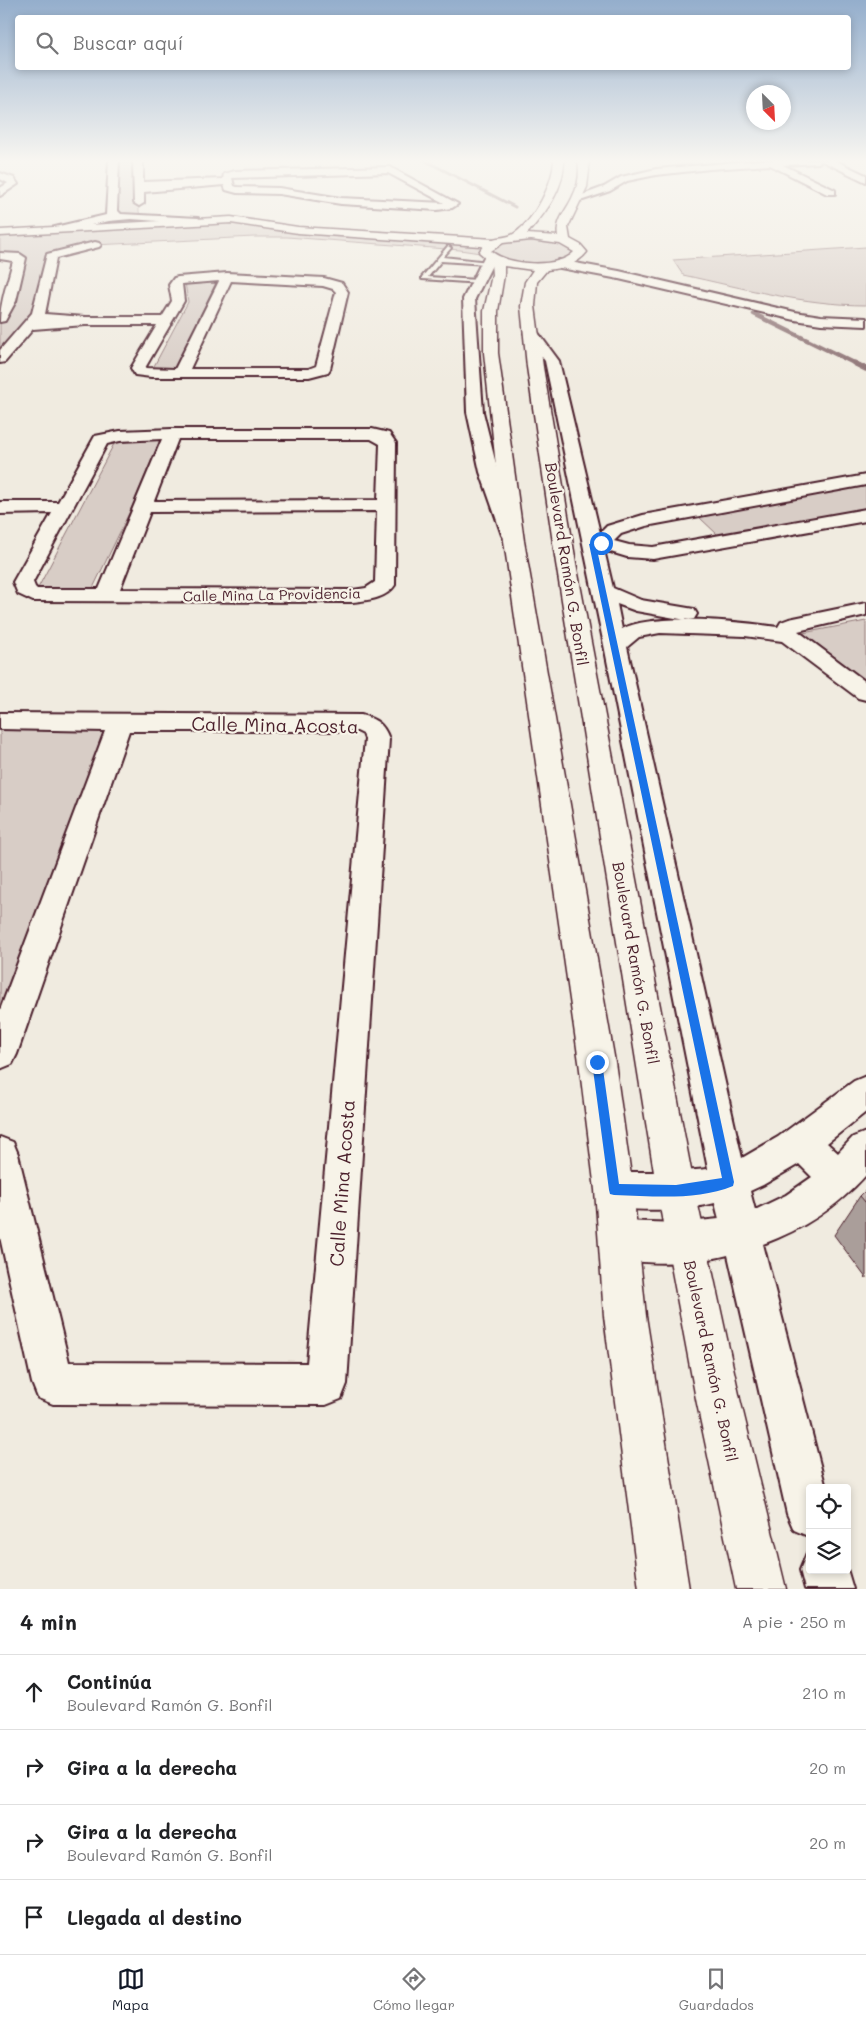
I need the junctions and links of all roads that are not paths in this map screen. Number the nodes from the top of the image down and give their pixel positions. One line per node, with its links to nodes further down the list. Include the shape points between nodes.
1 (330, 234): 12 (main road)
2 (521, 234): 5 (main road)
3 (563, 234): 6 (main road)
4 (262, 237): 11 (main road, via 296,237)
5 (517, 238): 6 (main road); 12 (main road)
6 (565, 242): 10 (main road)
7 (110, 244): 8 (main road)
8 (95, 245): 14 (main road); 15 (street)
9 (0, 251): 14 (main road)
10 (581, 252): 16 (main road, via 571,261); 19 (street, via 620,266 800,308)
11 (444, 254): 12 (main road); 18 (lane, via 424,278)
12 (491, 255): 16 (main road, via 526,266); 18 (street); 35 (main road, via 498,275 491,311 490,353)
13 (0, 256): 14 (street)
14 (25, 256): 15 (street); 20 (street, via 10,301)
15 (51, 259): 22 (street, via 41,306)
16 (551, 265): 23 (street, via 619,275 795,316); 24 (main road, Boulevard Ramón G. Bonfil, via 531,282 528,306)
17 (227, 277): 21 (street, via 178,281 175,285 178,301); 26 (street); 26 (street, via 324,282 338,286 342,292 323,369 309,373)
18 (478, 282): 35 (street, via 470,299 469,312 475,412 489,472)
19 (866, 313)
20 (0, 318)
21 (167, 321): 22 (street); 26 (street, via 138,368 140,372)
22 (31, 322): 25 (street)
23 (866, 322)
24 (531, 333): 37 (street, Boulevard Ramón G. Bonfil, via 552,360); 55 (main road, Boulevard Ramón G. Bonfil, via 568,573)
25 (0, 359)
26 (180, 373)
27 (172, 434): 29 (street, Calle Mina La Providencia, via 372,434 383,437 388,443); 30 (street); 31 (street, Calle Mina La Providencia, via 101,440)
28 (866, 480): 33 (street)
29 (386, 505): 30 (street); 39 (street, Calle Mina La Providencia, via 385,585 372,593 353,596)
30 (143, 506): 39 (street)
31 (65, 507): 32 (street); 39 (street, Calle Mina La Providencia, via 23,582 25,590 34,595)
32 (0, 508)
33 (688, 512): 36 (street); 37 (street, via 627,525)
34 (866, 515): 36 (street)
35 (514, 541): 54 (main road)
36 (721, 542): 37 (street, via 654,553 627,551)
37 (596, 543): 38 (street, Boulevard Ramón G. Bonfil)
38 (603, 591): 41 (street, via 636,605 704,616); 43 (street, Boulevard Ramón G. Bonfil)
39 (107, 596)
40 (866, 609): 42 (street, via 790,626)
41 (745, 629): 42 (street); 43 (street, via 660,626 632,632)
42 (788, 634): 44 (street)
43 (615, 645): 53 (street, Boulevard Ramón G. Bonfil)
44 (866, 693)
45 (0, 721): 46 (street, Calle Mina Acosta)
46 (120, 723): 47 (street); 51 (street, Calle Mina Acosta, via 361,723 374,730 377,740 326,1384 53,1383)
47 (0, 1054)
48 (866, 1092): 49 (street)
49 (801, 1142): 52 (street); 53 (street, via 755,1171)
50 (866, 1149): 52 (street)
51 (0, 1154)
52 (839, 1178): 56 (street, via 812,1200 781,1218)
53 (728, 1182): 55 (street); 56 (street, Boulevard Ramón G. Bonfil)
54 (614, 1190): 55 (street); 57 (main road)
55 (676, 1191): 58 (main road, Boulevard Ramón G. Bonfil)
56 (741, 1232): 58 (street); 59 (street, Boulevard Ramón G. Bonfil)
57 (619, 1240): 58 (street); 61 (main road, via 625,1316)
58 (687, 1242): 62 (main road, Boulevard Ramón G. Bonfil)
59 (806, 1498)
60 (825, 1574): 63 (street)
61 (664, 1589)
62 (761, 1589)
63 (829, 1589)

